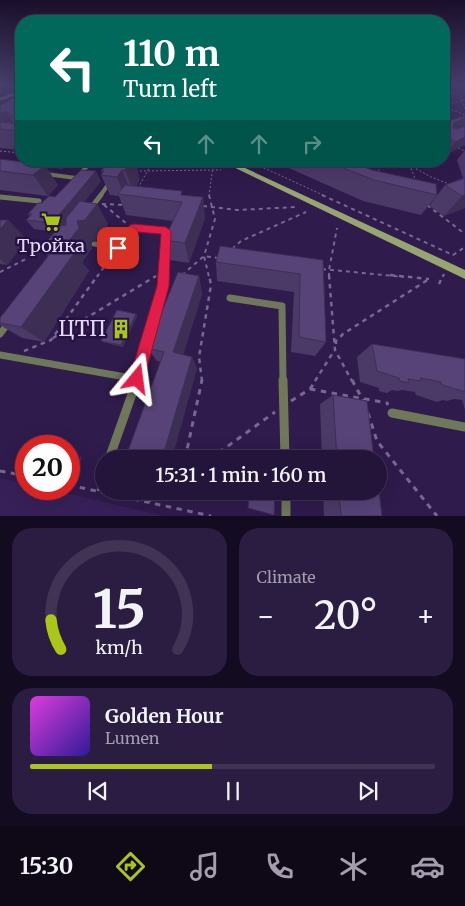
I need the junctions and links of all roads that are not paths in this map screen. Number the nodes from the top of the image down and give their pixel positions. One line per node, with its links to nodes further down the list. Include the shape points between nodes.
1 (86, 167): 3 (lane, via 76,178)
2 (225, 167): 9 (main road)
3 (37, 174)
4 (113, 179): 7 (lane)
5 (0, 197): 6 (lane)
6 (39, 202)
7 (84, 217)
8 (94, 244): 14 (lane, via 118,248 134,228 166,231 163,286)
9 (465, 275)
10 (230, 298): 18 (lane, via 282,306)
11 (11, 319): 12 (lane)
12 (0, 334)
13 (0, 355): 14 (lane)
14 (137, 379): 17 (lane)
15 (392, 412): 16 (lane)
16 (465, 427)
17 (112, 450)
18 (285, 450)
19 (286, 500): 20 (lane)
20 (286, 516)

